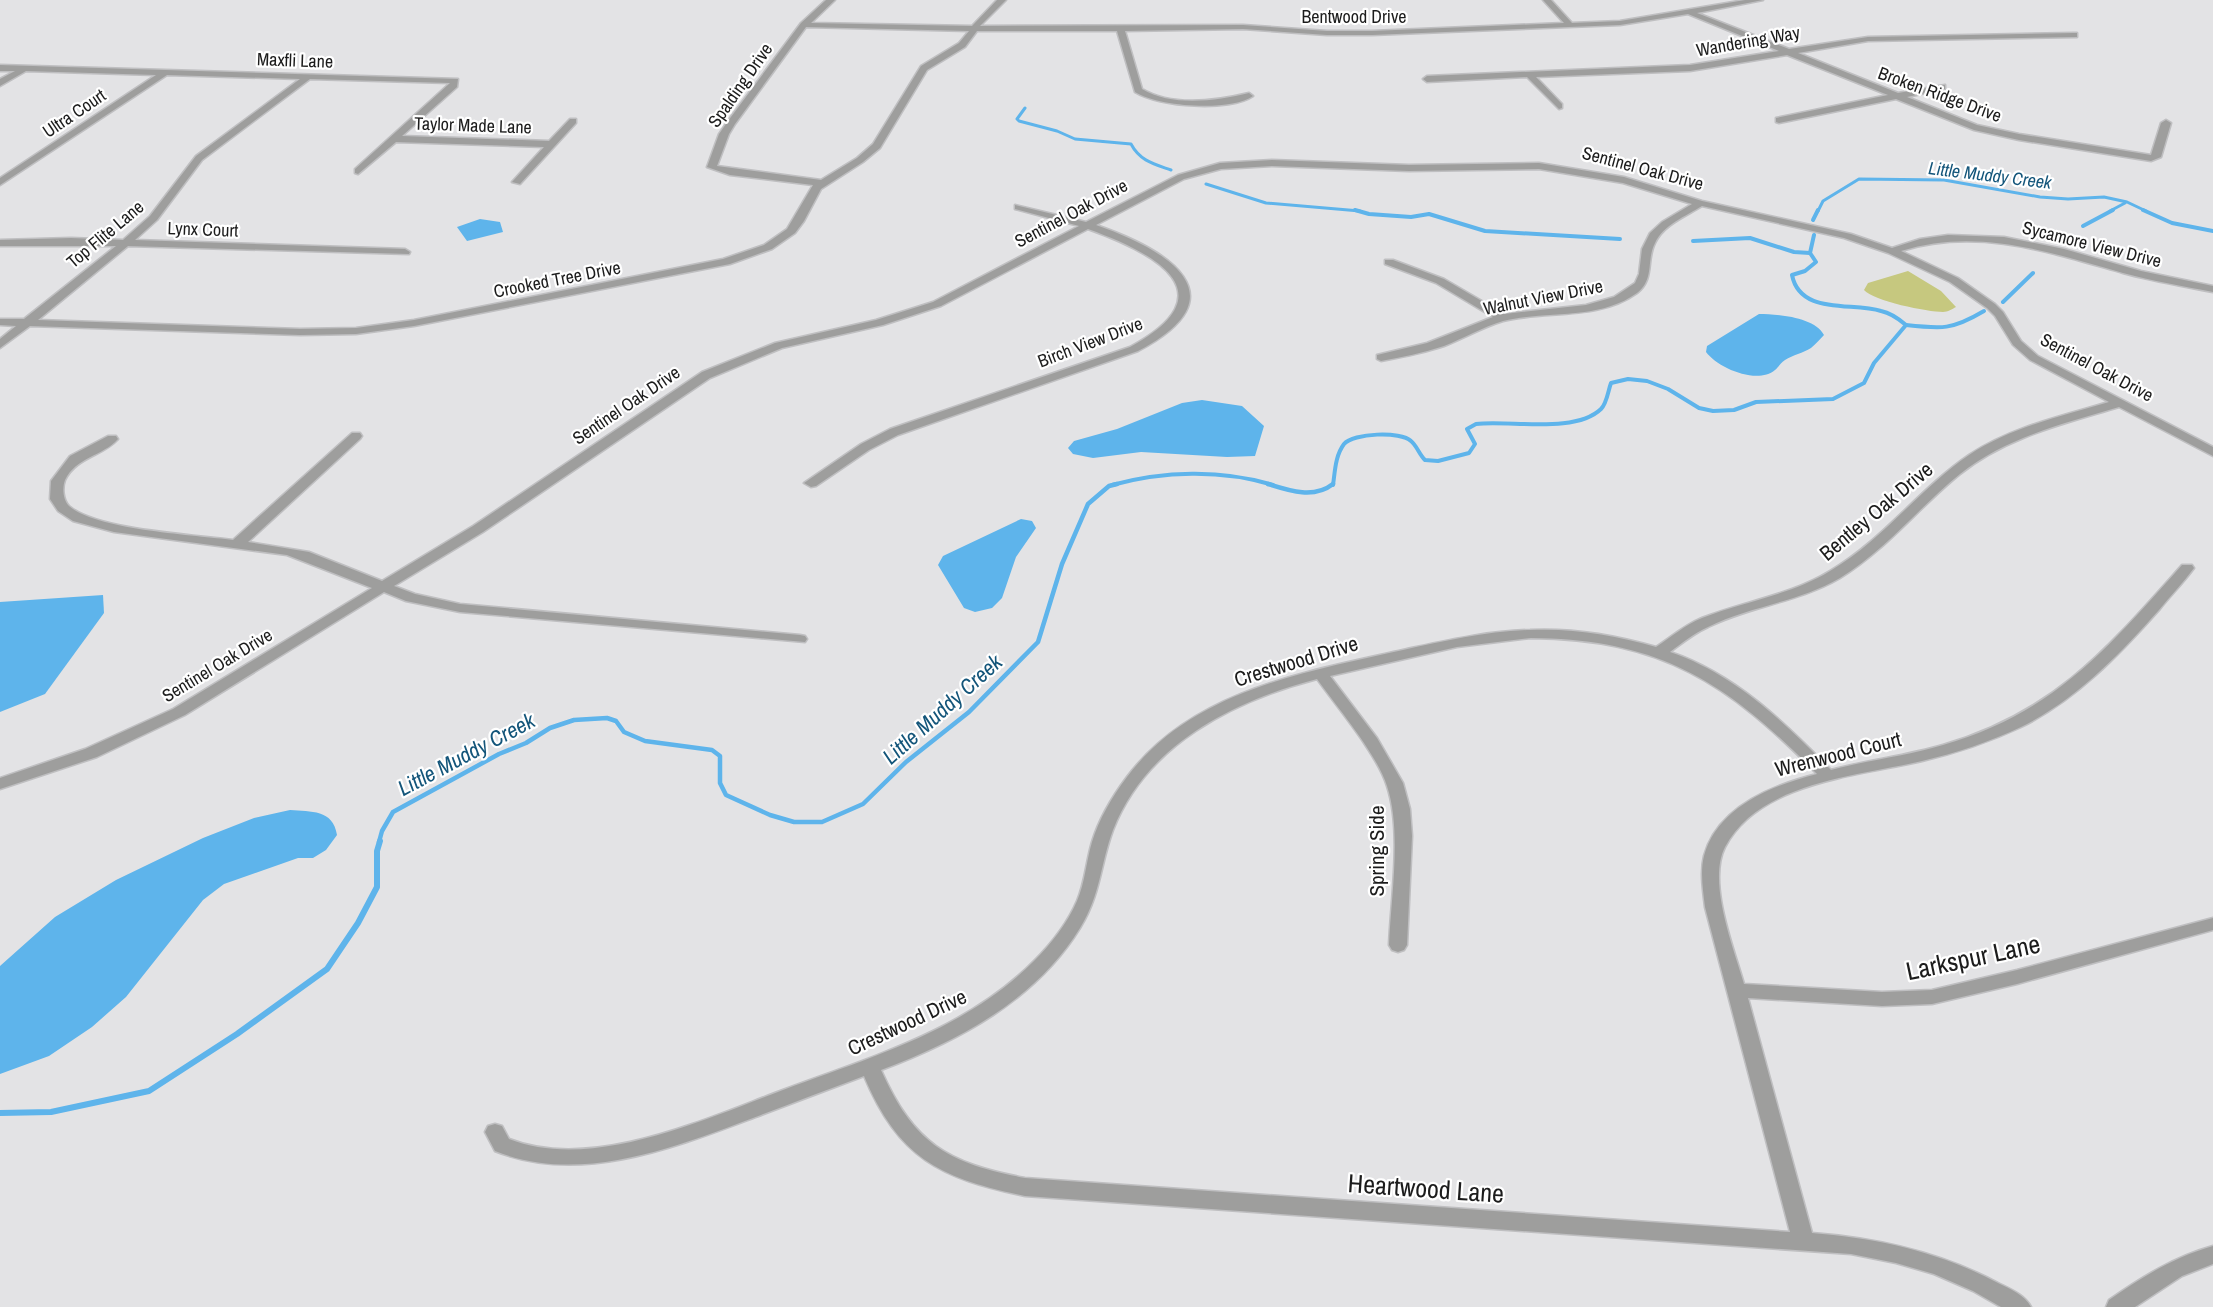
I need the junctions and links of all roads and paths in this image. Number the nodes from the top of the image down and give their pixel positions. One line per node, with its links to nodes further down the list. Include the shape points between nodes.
1 (831, 0): 6 (street, Spalding Drive)
2 (1002, 0): 8 (street, Crooked Tree Drive)
3 (1547, 0): 7 (street)
4 (1759, 0): 5 (street, Bentwood Drive)
5 (1689, 12): 7 (street, Bentwood Drive, via 1631,22); 11 (street, Broken Ridge Drive)
6 (804, 25): 8 (street, Bentwood Drive); 31 (street, Spalding Drive, via 731,123 712,167)
7 (1571, 26): 9 (street, Bentwood Drive, via 1346,33 1243,27)
8 (974, 29): 9 (street, Bentwood Drive); 31 (street, Crooked Tree Drive, via 962,45 920,72 877,146)
9 (1120, 29): 20 (street, via 1138,90 1144,94 1183,101)
10 (2074, 35): 11 (street, Wandering Way, via 1877,38)
11 (1785, 51): 15 (street, Wandering Way, via 1690,68); 21 (street, Broken Ridge Drive)
12 (0, 68): 13 (street, Maxfli Lane)
13 (24, 69): 14 (street, Maxfli Lane); 18 (street)
14 (166, 72): 16 (street, Maxfli Lane); 29 (street, Ultra Court)
15 (1529, 75): 17 (street, Wandering Way); 22 (street)
16 (308, 77): 26 (street, Maxfli Lane, via 455,81); 36 (street, Top Flite Lane, via 199,158 184,173 157,216)
17 (1427, 79)
18 (0, 82)
19 (1942, 87): 21 (street)
20 (1249, 96)
21 (1894, 96): 23 (street); 25 (street, Broken Ridge Drive, via 1955,121 1995,132 2143,158 2156,157)
22 (1559, 106)
23 (1779, 120)
24 (573, 121): 27 (street)
25 (2166, 123)
26 (395, 139): 27 (street, Taylor Made Lane); 28 (street, Maxfli Lane)
27 (550, 144): 30 (street)
28 (358, 171)
29 (0, 182)
30 (517, 182)
31 (821, 183): 43 (street, Crooked Tree Drive, via 790,231 748,255 676,273 414,323 327,332)
32 (1700, 203): 34 (street, Sentinel Oak Drive, via 1624,180 1554,167 1245,163 1190,173); 37 (street, Sentinel Oak Drive, via 1847,236); 41 (street, Walnut View Drive, via 1654,236 1647,251 1645,276 1622,297 1578,309)
33 (1020, 207): 34 (street, Birch View Drive)
34 (1086, 227): 50 (street, Birch View Drive, via 1141,245 1173,268 1181,281 1183,301 1177,316 1164,330 1126,352 894,432); 53 (street, Sentinel Oak Drive, via 921,310 779,345 706,375 496,518)
35 (0, 243): 36 (street, Lynx Court)
36 (127, 243): 38 (street, Lynx Court); 43 (street, Top Flite Lane)
37 (1892, 251): 40 (street, Sycamore View Drive, via 1944,238 2016,241); 46 (street, Sentinel Oak Drive, via 1966,288 1999,314 2024,350 2057,372)
38 (405, 252)
39 (1389, 262): 41 (street, via 1440,281)
40 (2213, 289)
41 (1502, 318): 45 (street, Walnut View Drive, via 1434,345)
42 (0, 322): 43 (street, Crooked Tree Drive)
43 (27, 323): 44 (street, Top Flite Lane)
44 (0, 345)
45 (1381, 357)
46 (2120, 403): 49 (street, Sentinel Oak Drive); 55 (street, Bentley Oak Drive, via 1999,444 1956,471 1838,573 1799,592 1707,621)
47 (356, 436): 51 (street)
48 (112, 439): 51 (street, via 87,451 65,470 56,493 63,508 78,518 114,528)
49 (2213, 452)
50 (811, 483)
51 (238, 543): 53 (street, via 303,555)
52 (2187, 568): 57 (street, Wrenwood Court, via 2090,675 2058,699 1994,732 1924,756)
53 (384, 588): 54 (street, via 429,603 460,608); 58 (street, Sentinel Oak Drive, via 160,722 92,753)
54 (800, 639)
55 (1659, 653): 56 (street, Crestwood Drive, via 1602,639 1530,633 1473,640); 57 (street, Crestwood Drive, via 1707,673 1747,698)
56 (1320, 673): 60 (street, Spring Side, via 1371,742 1395,783 1402,809 1403,836); 62 (street, Crestwood Drive, via 1274,686 1224,707 1161,749 1119,800 1101,842 1083,907 1049,957 1022,984 964,1024)
57 (1829, 777): 61 (street, Wrenwood Court, via 1759,800 1731,824 1714,850 1711,889)
58 (0, 784)
59 (2213, 924): 61 (street, Larkspur Lane, via 1932,997 1882,999)
60 (1398, 945)
61 (1737, 991): 64 (street, Wrenwood Court)
62 (869, 1066): 63 (street, Crestwood Drive, via 660,1141 609,1154 576,1157 525,1153 502,1145); 64 (street, Heartwood Lane, via 891,1113 918,1144 960,1169 1025,1187)
63 (495, 1132)
64 (1803, 1240): 66 (street, Heartwood Lane, via 1911,1256 1945,1267)
65 (2213, 1255): 67 (street, via 2169,1272)
66 (2020, 1307)
67 (2117, 1307)

